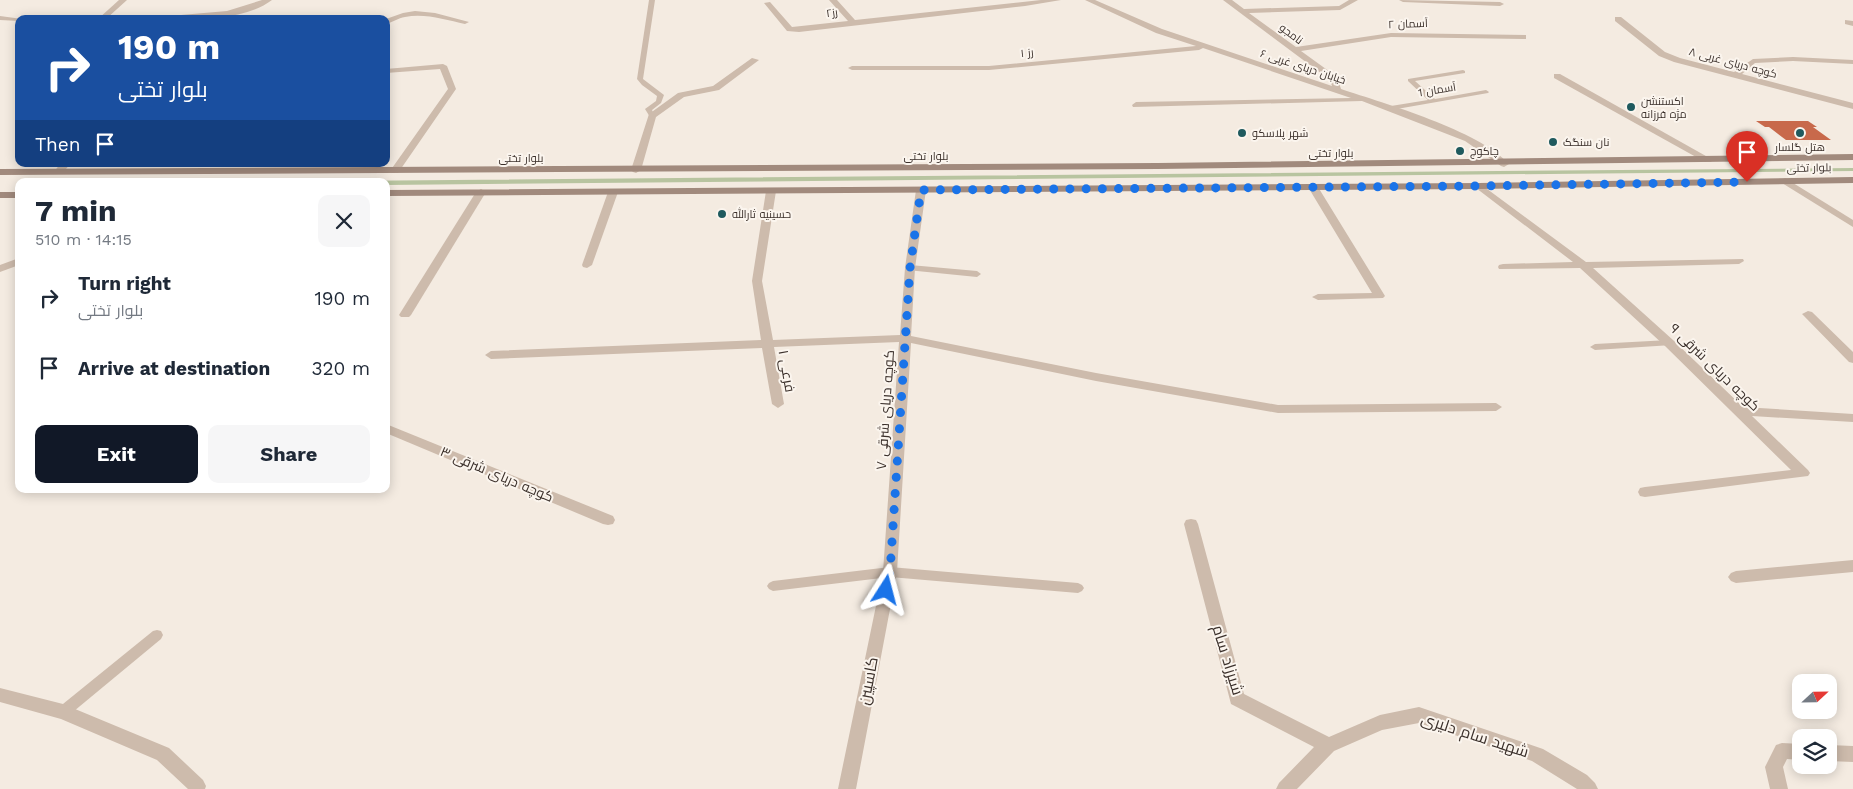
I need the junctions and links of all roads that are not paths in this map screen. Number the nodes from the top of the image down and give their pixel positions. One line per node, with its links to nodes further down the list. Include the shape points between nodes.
1 (124, 0): 15 (street)
2 (268, 0): 16 (street)
3 (652, 0): 40 (lane, via 640,79 662,95 659,102 648,109)
4 (833, 0): 22 (street)
5 (986, 0): 13 (street)
6 (1057, 0): 13 (street, رز۲)
7 (1089, 0): 24 (street, خیابان دریای غربی ۶)
8 (1227, 0): 14 (street, نامجو)
9 (1354, 0): 14 (street, via 1340,8)
10 (1402, 0): 12 (street)
11 (768, 3): 22 (street, رز۲, via 790,29)
12 (1500, 4)
13 (996, 9): 22 (street, رز۲)
14 (1242, 11): 25 (street, نامجو)
15 (106, 15)
16 (228, 15)
17 (0, 18): 18 (street)
18 (15, 19)
19 (1618, 19): 31 (street, کوچه دریای غربی ۸, via 1662,54)
20 (390, 20): 21 (street, via 419,12)
21 (465, 22)
22 (854, 22)
23 (1523, 37): 25 (street, آسمان ۲, via 1391,35)
24 (1204, 47): 28 (street, رز ۱, via 989,68); 33 (street, خیابان دریای غربی ۶)
25 (1295, 50): 33 (street, نامجو, via 1334,79)
26 (755, 60): 40 (street, via 716,88 681,95)
27 (1853, 62): 31 (street, via 1753,61)
28 (852, 68)
29 (390, 71): 46 (street, via 443,66 452,89)
30 (1463, 72): 36 (lane, via 1410,80)
31 (1736, 75): 38 (street, کوچه دریای غربی ۸)
32 (1557, 76): 42 (street)
33 (1337, 89): 35 (street, خیابان دریای غربی ۶)
34 (1486, 92): 36 (lane, آسمان 1)
35 (1368, 100): 37 (street); 39 (street, خیابان دریای غربی ۶)
36 (1434, 101): 39 (lane, آسمان 1)
37 (1136, 105)
38 (1853, 106)
39 (1391, 108): 43 (street, خیابان دریای غربی ۶, via 1468,139)
40 (652, 116): 45 (street)
41 (1853, 158): 42 (main road, بلوار تختی)
42 (1708, 160): 43 (main road, بلوار تختی)
43 (1504, 164): 45 (main road, بلوار تختی)
44 (62, 168): 47 (main road, بلوار تختی); 48 (main road, بلوار تختی)
45 (636, 170): 46 (main road, بلوار تختی)
46 (395, 171): 48 (main road, بلوار تختی)
47 (0, 172)
48 (312, 172): 49 (main road)
49 (307, 178)
50 (1853, 180): 51 (main road, بلوار تختی)
51 (1785, 181): 52 (main road, بلوار تختی); 61 (street)
52 (1479, 186): 53 (main road, بلوار تختی); 64 (street, کوچه دریای شرقی ۹)
53 (1312, 187): 54 (main road, بلوار تختی); 70 (street, via 1379,296)
54 (921, 190): 55 (main road, بلوار تختی); 67 (street, کوچه دریای شرقی ۷)
55 (771, 191): 57 (main road, بلوار تختی); 74 (street, فرعی ۱, via 756,281)
56 (481, 192): 57 (main road, بلوار تختی); 58 (main road, بلوار تختی); 72 (street)
57 (613, 192): 65 (street)
58 (390, 193)
59 (0, 195): 60 (main road)
60 (15, 195)
61 (1853, 224)
62 (1739, 261): 64 (street)
63 (15, 263): 68 (street)
64 (1582, 264): 66 (street); 75 (street, کوچه دریای شرقی ۹)
65 (587, 265)
66 (1503, 267)
67 (910, 268): 69 (lane); 73 (street, کوچه دریای شرقی ۷)
68 (0, 269)
69 (977, 274)
70 (1318, 297)
71 (1808, 314): 78 (street)
72 (405, 315)
73 (905, 338): 74 (street); 80 (street, via 1096,377 1278,409); 88 (street, کوچه دریای شرقی ۷)
74 (767, 344): 77 (street); 79 (street, فرعی ۱)
75 (1669, 344): 76 (lane); 81 (street, کوچه دریای شرقی ۹)
76 (1595, 347)
77 (492, 355)
78 (1853, 358)
79 (778, 404)
80 (1496, 407)
81 (1738, 410): 82 (street); 84 (street, کوچه دریای شرقی ۹, via 1803,474)
82 (1853, 418)
83 (390, 430): 85 (street, کوچه دریای شرقی ۳)
84 (1645, 492)
85 (608, 520)
86 (1190, 524): 95 (street, شیرزاد سام, via 1237,699)
87 (1853, 566): 89 (street)
88 (890, 572): 90 (lane); 91 (lane); 100 (street, کاسپين)
89 (1736, 577)
90 (773, 586)
91 (1078, 588)
92 (157, 636): 94 (lane)
93 (0, 695): 94 (street)
94 (63, 712): 99 (street, via 163,754)
95 (1328, 745): 101 (street, شهید سام دلیری); 102 (street, شهید سام دلیری, via 1380,723 1419,715 1537,755)
96 (1792, 752): 103 (street, via 1782,751 1774,767)
97 (1837, 753): 98 (street)
98 (1853, 754)
99 (198, 788)
100 (847, 789)
101 (1285, 789)
102 (1589, 789)
103 (1778, 789)

